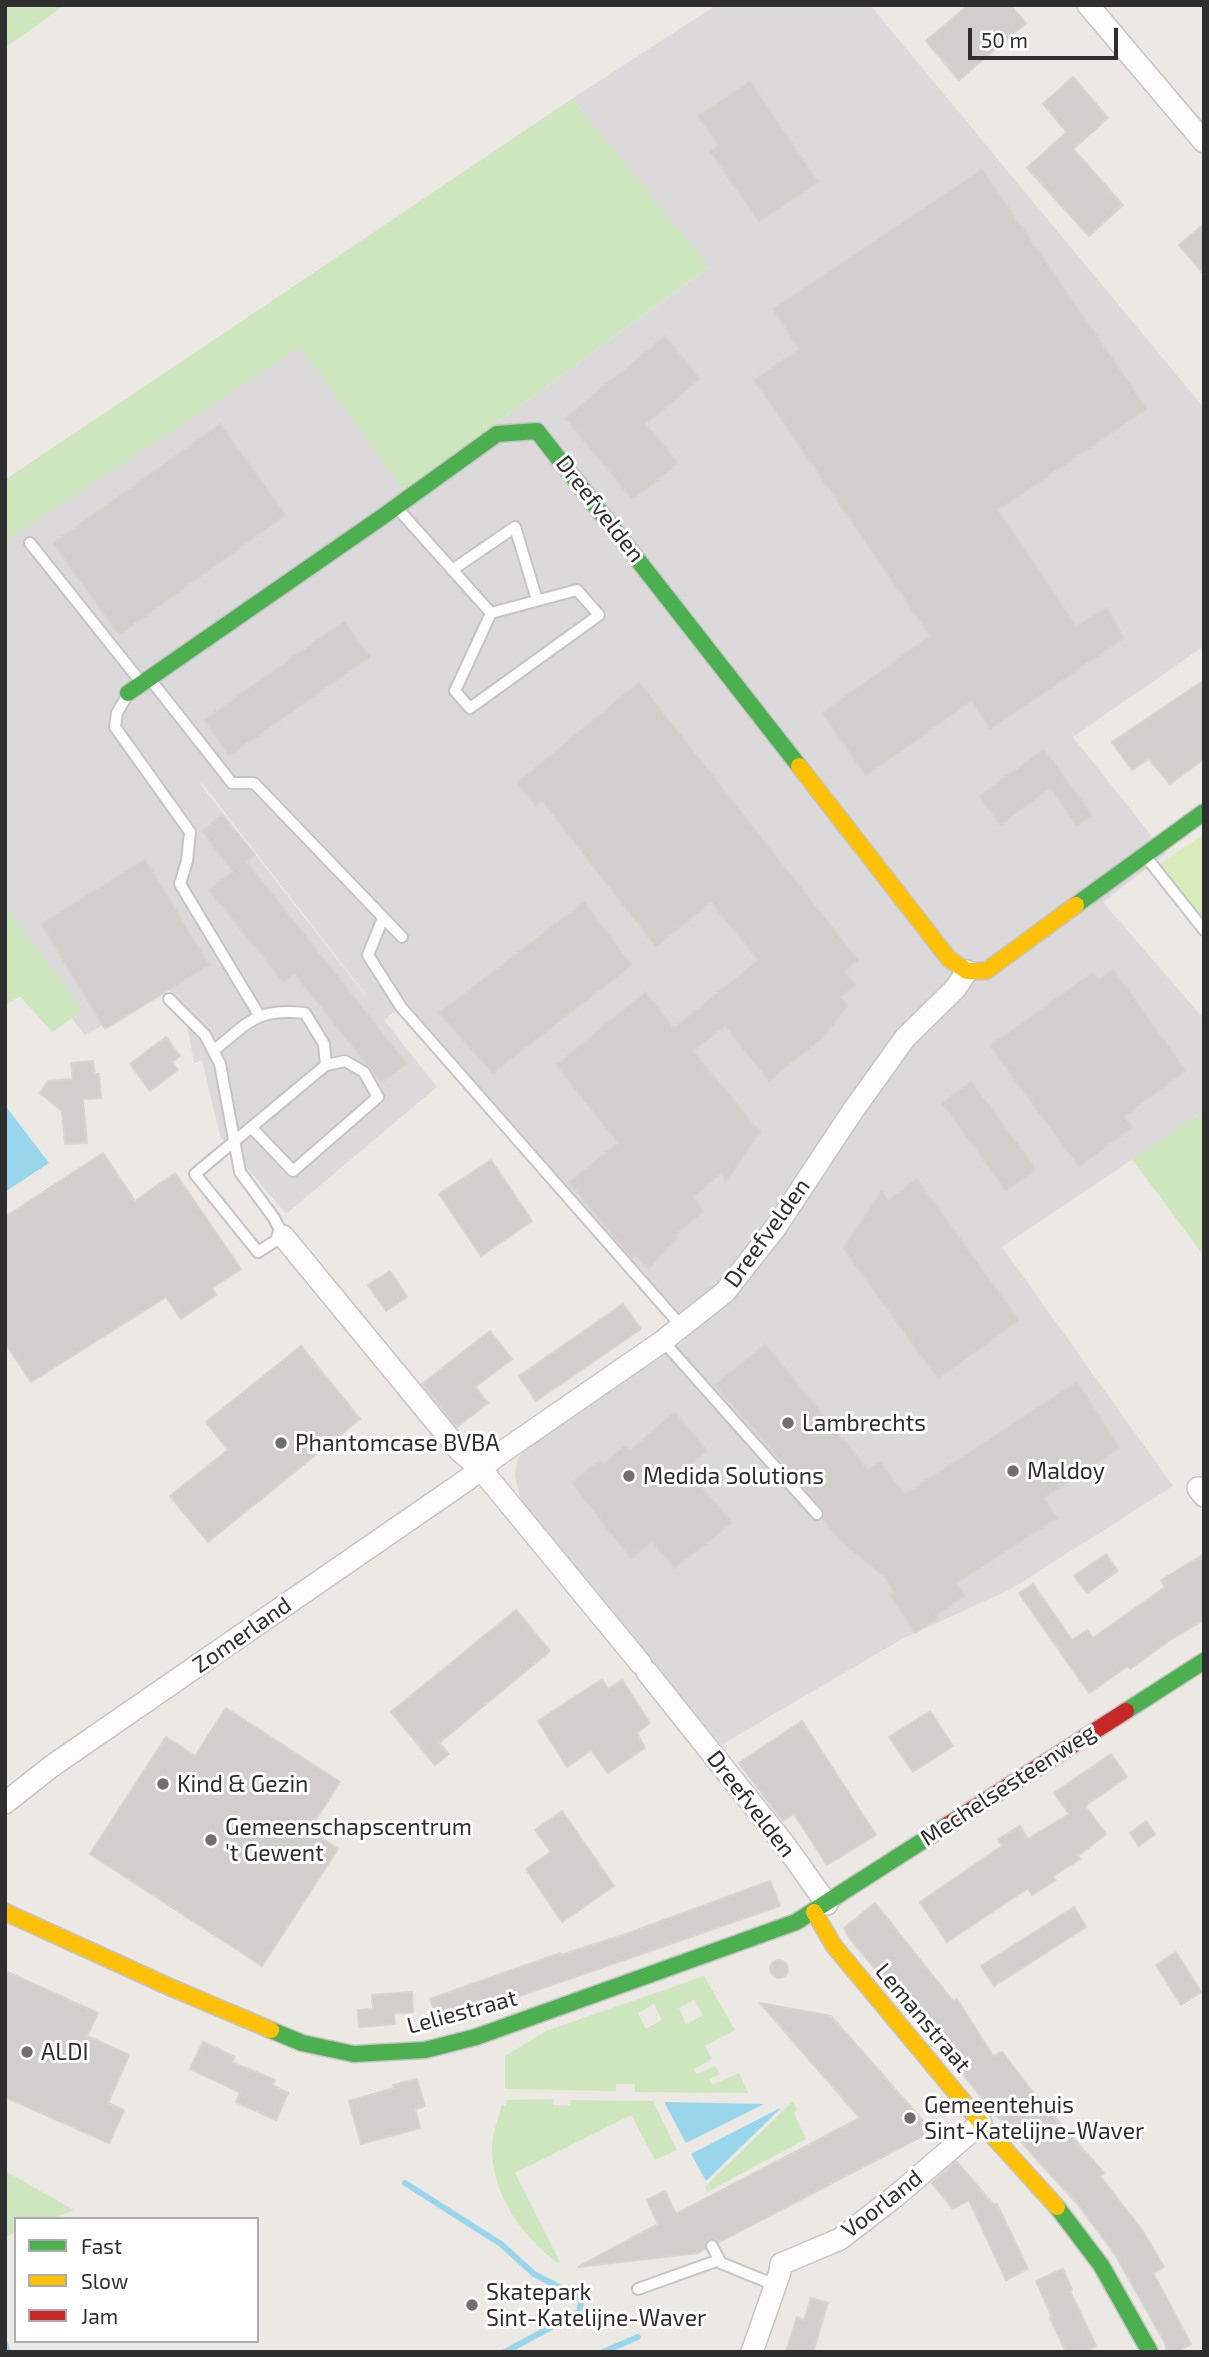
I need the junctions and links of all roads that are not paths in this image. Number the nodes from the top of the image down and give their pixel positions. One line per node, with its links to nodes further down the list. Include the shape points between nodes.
1 (1087, 5): 2 (street)
2 (1204, 142)
3 (397, 507): 5 (lane); 8 (street, Dreefvelden); 14 (street, Dreefvelden, via 497,434 537,431 949,959)
4 (30, 543): 8 (lane)
5 (452, 570): 6 (lane, via 514,527); 7 (lane)
6 (537, 600): 7 (lane); 7 (lane, via 577,590 599,615 470,708 455,691)
7 (491, 613)
8 (140, 685): 11 (lane, via 232,783 254,783); 16 (lane, via 117,713 115,727 190,832 180,884)
9 (1204, 812): 10 (street)
10 (1144, 855): 12 (lane); 14 (street, via 986,971)
11 (383, 918): 13 (lane); 22 (lane, via 369,955 401,1007)
12 (1204, 929)
13 (402, 937)
14 (967, 971): 22 (street, Dreefvelden, via 905,1038 749,1263 725,1292)
15 (169, 999): 17 (lane, via 205,1035)
16 (259, 1015): 17 (lane); 18 (lane, via 279,1010 305,1013 324,1044)
17 (213, 1051): 20 (lane, via 220,1064)
18 (327, 1065): 19 (lane); 19 (lane, via 345,1061 364,1072 378,1097 293,1171)
19 (252, 1128): 20 (lane)
20 (235, 1142): 21 (lane, via 240,1172); 21 (lane, via 195,1174 258,1252)
21 (283, 1236): 24 (street, Dreefvelden, via 460,1451)
22 (682, 1326): 23 (street, Dreefvelden)
23 (663, 1341): 24 (street, Dreefvelden); 25 (lane)
24 (480, 1468): 27 (street, Zomerland); 28 (street, Dreefvelden, via 785,1845)
25 (817, 1514)
26 (1204, 1661): 28 (street, Mechelsesteenweg)
27 (5, 1803)
28 (821, 1908): 29 (street, Leliestraat, via 796,1922 476,2037 425,2050 354,2053 302,2043); 30 (street, Lemanstraat, via 834,1946)
29 (5, 1912)
30 (981, 2123): 33 (street, Voorland, via 840,2239 781,2264); 36 (street, Lemanstraat, via 1066,2217 1107,2275)
31 (712, 2246): 32 (lane)
32 (719, 2260): 33 (lane); 34 (lane)
33 (775, 2285): 35 (street, Voorland)
34 (638, 2289)
35 (752, 2352)
36 (1150, 2352)

